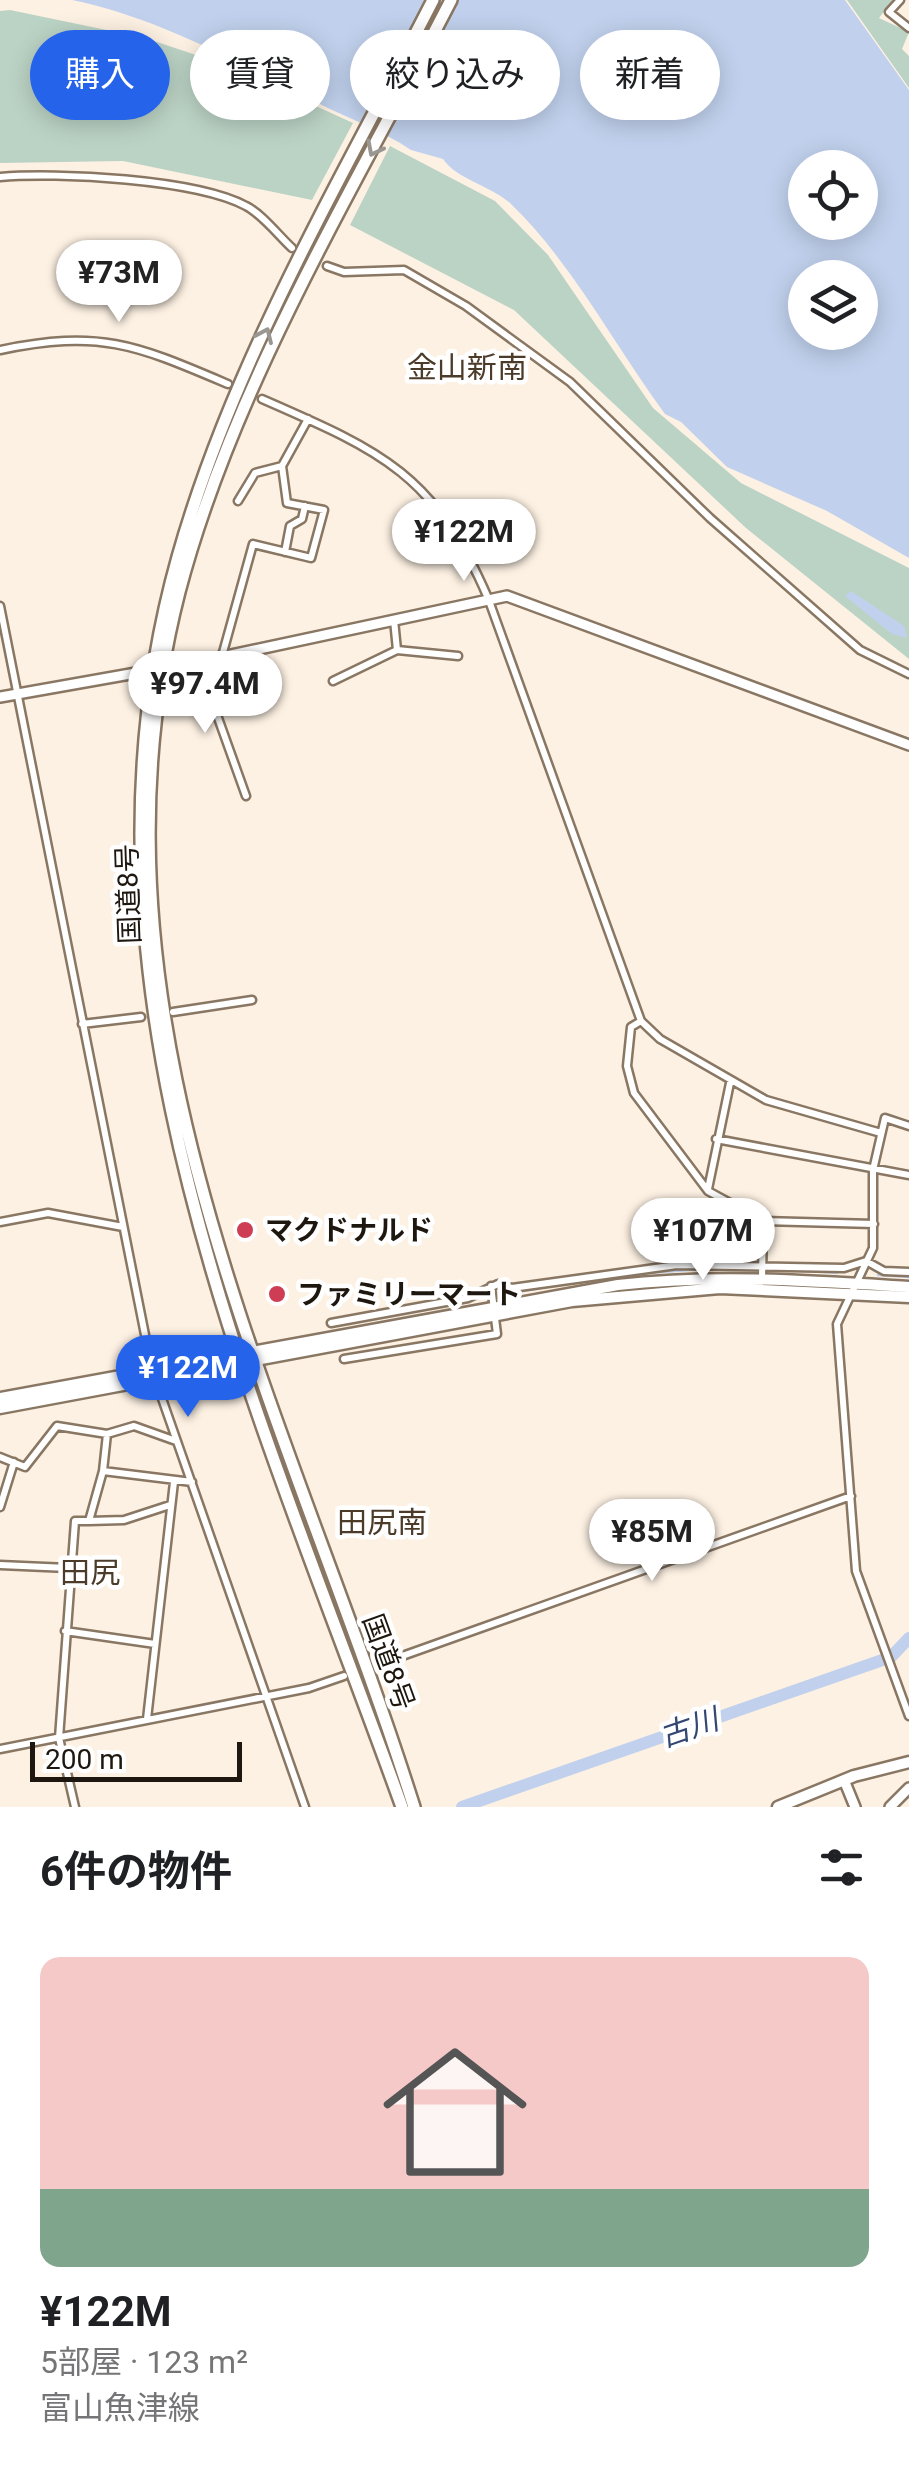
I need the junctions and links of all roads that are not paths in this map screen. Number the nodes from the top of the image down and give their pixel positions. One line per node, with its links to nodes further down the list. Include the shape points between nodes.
1 (433, 0): 24 (highway, 国道8号, one-way to 1, via 171,586 197,498 265,333)
2 (450, 0): 24 (highway, 国道8号, one-way to 24, via 227,450)
3 (900, 0): 4 (street); 5 (street, via 889,12)
4 (909, 6)
5 (909, 28)
6 (0, 177): 7 (street, via 94,176 204,194 246,206)
7 (292, 248)
8 (327, 266): 25 (street, via 344,272 404,270 466,306 570,382 860,650)
9 (0, 350): 10 (street, via 87,338 169,359)
10 (228, 384)
11 (262, 399): 12 (street)
12 (308, 419): 13 (street); 17 (street, via 385,457 430,500 462,541)
13 (282, 466): 14 (street, via 255,473); 15 (street, via 287,503)
14 (238, 501)
15 (306, 506): 16 (street, via 290,526); 16 (street, via 324,510 311,558)
16 (285, 552): 22 (street, via 253,544)
17 (488, 598): 19 (street); 29 (street, via 517,597); 34 (street)
18 (0, 606): 27 (street)
19 (394, 620): 20 (street); 22 (street)
20 (397, 650): 21 (street); 26 (street)
21 (458, 656)
22 (222, 657): 23 (street)
23 (198, 662): 24 (street); 30 (street)
24 (160, 669): 27 (street); 57 (highway, 国道8号, via 140,784 151,1004 176,1142)
25 (909, 674)
26 (333, 681)
27 (17, 692): 28 (street); 35 (street)
28 (0, 698)
29 (909, 745)
30 (246, 796)
31 (252, 1000): 32 (street)
32 (173, 1012)
33 (141, 1017): 35 (street)
34 (640, 1021): 36 (street); 42 (street, via 631,1027 628,1083)
35 (82, 1024): 46 (street)
36 (730, 1083): 38 (street); 39 (street)
37 (909, 1126): 38 (street, via 885,1118)
38 (881, 1133): 40 (street)
39 (716, 1139): 40 (street); 42 (street)
40 (874, 1170): 41 (street); 45 (street)
41 (909, 1175)
42 (708, 1191): 43 (street)
43 (764, 1221): 45 (street); 48 (street)
44 (0, 1222): 46 (street, via 48,1213)
45 (874, 1224): 47 (street)
46 (123, 1227): 59 (street)
47 (866, 1261): 48 (street, via 844,1268); 49 (street, via 884,1271); 53 (street)
48 (762, 1263): 50 (street); 51 (street, via 677,1265)
49 (909, 1272)
50 (761, 1284): 53 (main road); 55 (main road, via 671,1279)
51 (491, 1286): 55 (street); 56 (street, via 468,1298)
52 (909, 1287): 53 (main road)
53 (852, 1288): 54 (main road); 69 (street, via 838,1324)
54 (909, 1298)
55 (495, 1310): 57 (main road); 58 (street, via 497,1334)
56 (330, 1323)
57 (246, 1357): 59 (main road); 87 (highway, 国道8号); 90 (highway, 国道8号)
58 (344, 1360)
59 (153, 1374): 60 (main road); 61 (main road); 63 (street)
60 (0, 1398)
61 (0, 1408)
62 (107, 1434): 63 (street, via 134,1426); 65 (street, via 58,1426 24,1467); 66 (street)
63 (176, 1441): 68 (street)
64 (0, 1456): 65 (street)
65 (14, 1462): 71 (street)
66 (103, 1471): 67 (street); 72 (street)
67 (174, 1482): 68 (street); 70 (street)
68 (192, 1482): 79 (street)
69 (851, 1496): 77 (street); 80 (street, via 856,1571)
70 (171, 1504): 72 (street, via 124,1520); 76 (street)
71 (0, 1507)
72 (89, 1522): 74 (street, via 75,1521)
73 (0, 1564): 74 (street)
74 (68, 1568): 75 (street)
75 (65, 1632): 76 (street); 82 (street)
76 (155, 1644): 81 (street)
77 (377, 1665)
78 (344, 1676): 79 (street)
79 (266, 1696): 81 (street); 89 (street)
80 (909, 1714)
81 (147, 1719): 82 (street)
82 (59, 1738): 83 (street); 88 (street)
83 (0, 1749)
84 (909, 1762): 85 (main road)
85 (844, 1780): 91 (main road); 92 (street)
86 (909, 1788): 93 (street)
87 (414, 1803)
88 (75, 1807)
89 (306, 1807)
90 (402, 1807)
91 (778, 1807)
92 (855, 1807)
93 (890, 1807)

